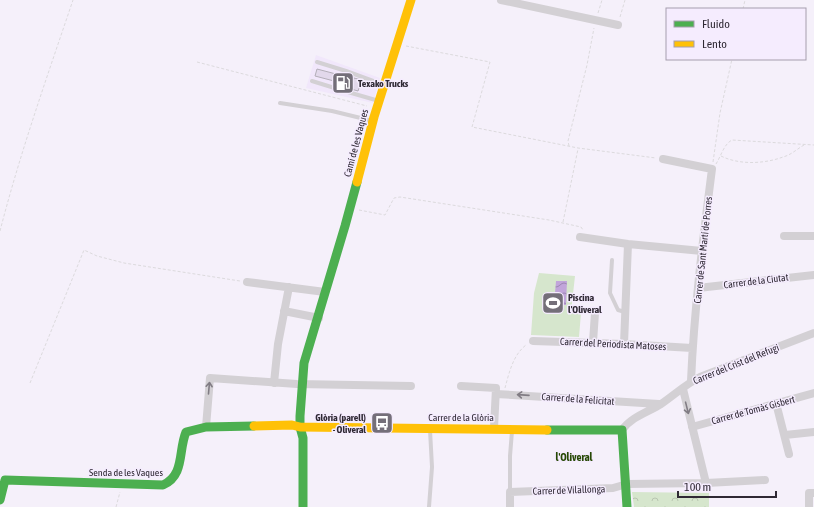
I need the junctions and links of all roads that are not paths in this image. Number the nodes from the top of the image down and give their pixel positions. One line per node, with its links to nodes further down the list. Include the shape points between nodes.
1 (410, 0): 7 (street, Camí de les Vaques)
2 (500, 0): 3 (street)
3 (618, 25)
4 (317, 62): 5 (lane)
5 (346, 71): 7 (lane); 8 (lane)
6 (312, 81): 8 (lane)
7 (384, 85): 10 (street, Camí de les Vaques)
8 (341, 90): 10 (lane)
9 (280, 103): 11 (lane)
10 (378, 105): 11 (street, Camí de les Vaques)
11 (373, 122): 23 (street, Camí de les Vaques)
12 (663, 158): 17 (street, Carrer de Sant Martí de Porres, via 712,169)
13 (784, 236): 14 (street)
14 (814, 236)
15 (580, 237): 16 (street)
16 (628, 244): 17 (street); 26 (street)
17 (702, 251): 22 (street, Carrer de Sant Martí de Porres)
18 (612, 260): 26 (lane, via 610,293 618,310)
19 (814, 275): 22 (street, Carrer de la Ciutat)
20 (247, 282): 21 (street)
21 (289, 287): 23 (street); 24 (street)
22 (698, 288): 32 (street, Carrer de Sant Martí de Porres)
23 (325, 292): 27 (street, Camí de les Vaques)
24 (284, 311): 27 (street); 34 (street)
25 (595, 313): 30 (street)
26 (625, 313): 31 (street)
27 (318, 318): 35 (street, Camí de les Vaques, via 304,363)
28 (814, 333): 33 (street, Carrer del Crist del Refugi)
29 (533, 341): 30 (street, Carrer del Periodista Matoses)
30 (593, 342): 31 (street, Carrer del Periodista Matoses)
31 (624, 344): 32 (street, Carrer del Periodista Matoses)
32 (692, 348): 33 (street, Carrer de Sant Martí de Porres)
33 (691, 381): 38 (street, Carrer del Crist del Refugi)
34 (274, 383): 35 (street); 43 (street, one-way to 34, via 210,378)
35 (302, 383): 36 (street); 44 (street, Camí de les Vaques)
36 (411, 386)
37 (462, 386): 39 (street, Carrer de la Felicitat)
38 (682, 389): 42 (street, Carrer del Crist del Refugi); 45 (street, one-way to 45)
39 (498, 392): 42 (street, Carrer de la Felicitat, one-way to 39); 47 (street)
40 (814, 393): 41 (street, Carrer de Tomàs Gisbert)
41 (776, 403): 45 (street, Carrer de Tomàs Gisbert); 51 (street)
42 (660, 404): 49 (street, Carrer del Crist del Refugi, via 627,423)
43 (206, 427): 44 (street, Senda de les Vaques); 58 (street, Senda de les Vaques, via 186,432 182,439 177,474 173,480 162,485 5,480)
44 (300, 427): 46 (street, Carrer de la Glòria); 59 (street, Camí de les Vaques, via 303,438)
45 (692, 427): 54 (street)
46 (430, 428): 47 (street, Carrer de la Glòria); 60 (lane, via 432,467)
47 (494, 428): 48 (street, Carrer de la Glòria)
48 (512, 428): 49 (street, Carrer de la Glòria); 56 (lane)
49 (622, 430): 55 (street)
50 (814, 432): 51 (street)
51 (785, 435): 52 (street)
52 (789, 454)
53 (765, 480): 54 (street, Carrer de Vilallonga)
54 (706, 483): 55 (street, Carrer de Vilallonga)
55 (626, 484): 56 (street, Carrer de Vilallonga, via 613,488); 62 (street)
56 (510, 492): 61 (street)
57 (812, 493): 63 (street)
58 (0, 500)
59 (303, 507)
60 (429, 507)
61 (510, 507)
62 (627, 507)
63 (809, 507)

